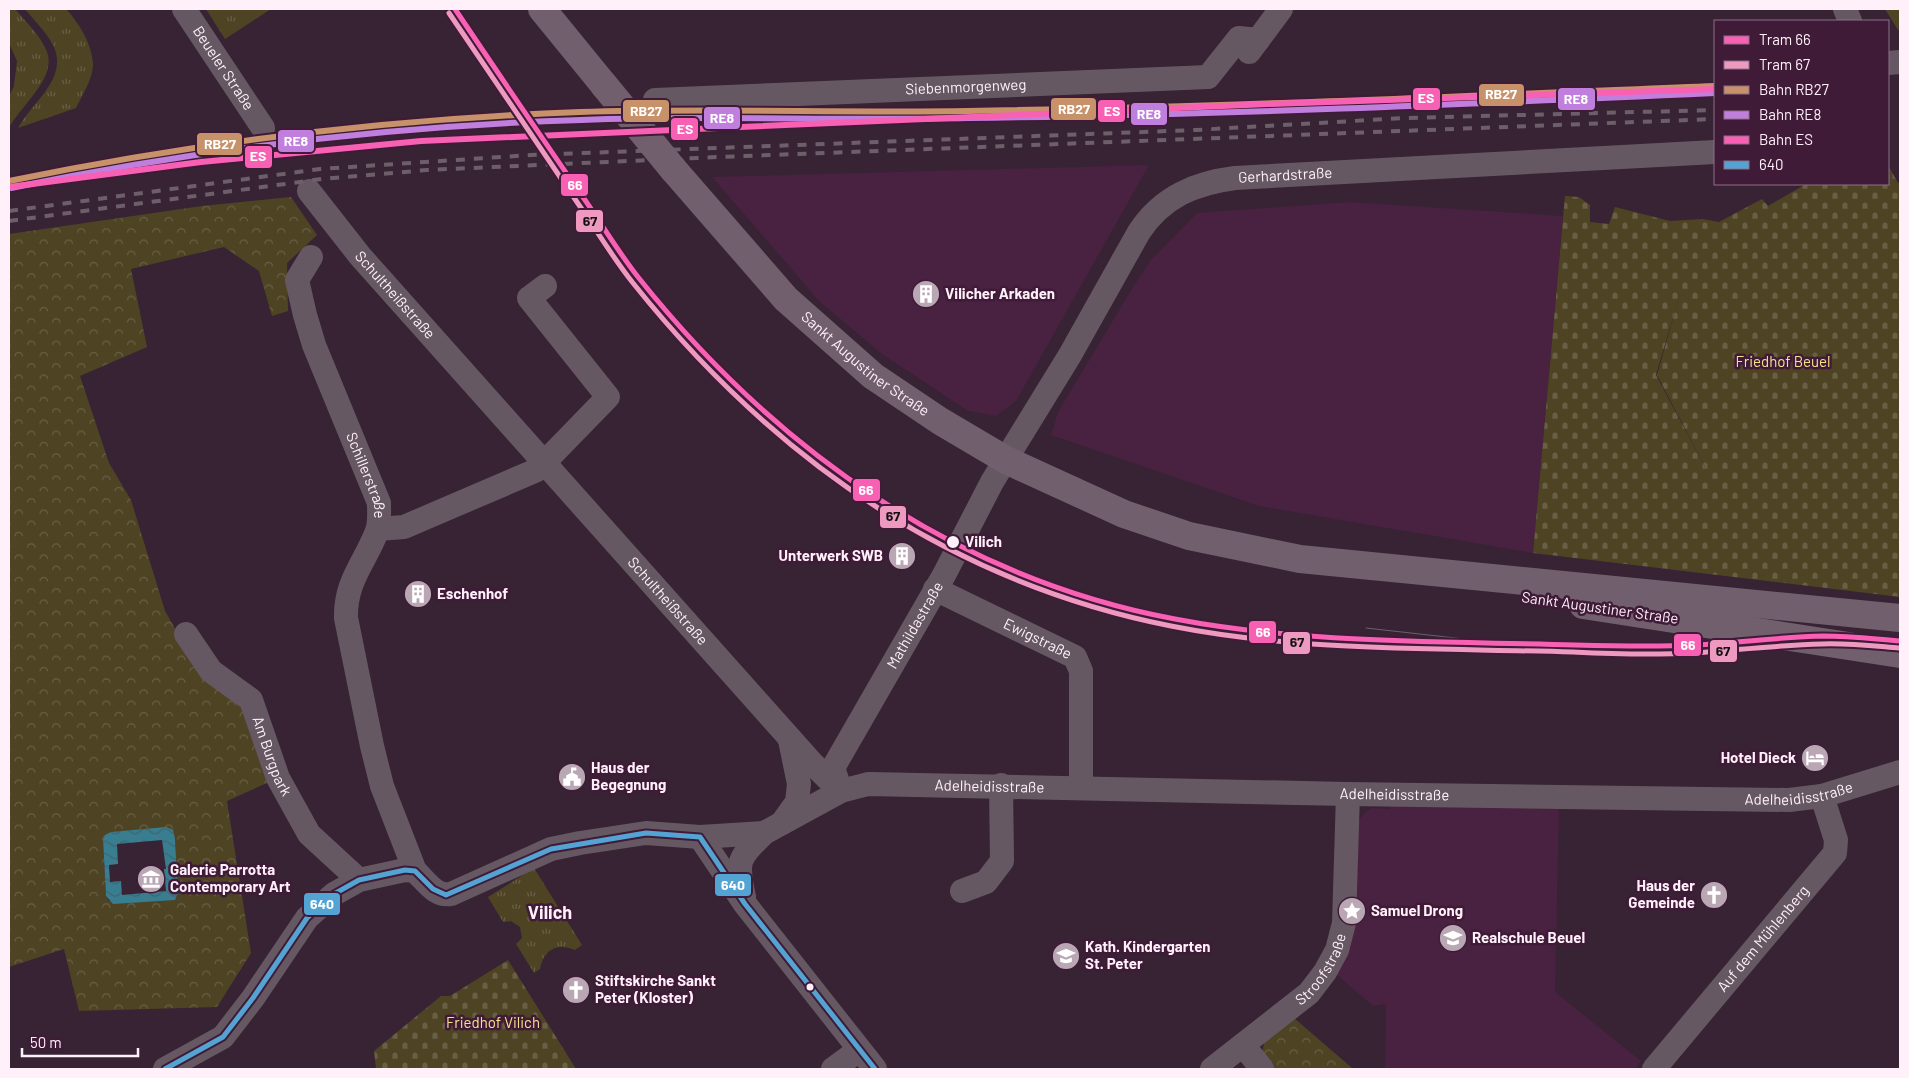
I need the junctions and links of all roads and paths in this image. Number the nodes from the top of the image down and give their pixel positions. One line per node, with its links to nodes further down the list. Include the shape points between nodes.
1 (184, 9): 5 (street, Beueler Straße)
2 (542, 9): 10 (main road, Sankt Augustiner Straße, bridge, via 673,169 786,299 873,376)
3 (1280, 9): 4 (street, Siebenmorgenweg, via 1253,47 1239,38 1208,77)
4 (655, 100)
5 (263, 128)
6 (1714, 152): 10 (street, Gerhardstraße, via 1286,174 1214,180 1193,187 1168,200 1141,228 1070,355)
7 (309, 191): 11 (street, Schultheißstraße, via 360,256)
8 (311, 257): 12 (street, Schillerstraße, via 297,280 305,315 379,503)
9 (545, 286): 11 (street, via 529,298 608,397)
10 (1006, 460): 13 (main road, Sankt Augustiner Straße, via 1124,514 1180,533); 14 (street, Mathildastraße)
11 (546, 463): 12 (street, via 538,470 404,527); 18 (street, Schultheißstraße)
12 (378, 529): 27 (street, Schillerstraße, via 350,584 346,618 382,786)
13 (1300, 559): 15 (main road, Sankt Augustiner Straße); 17 (main road, Sankt Augustiner Straße, via 1332,569)
14 (934, 589): 21 (street, Ewigstraße, via 1075,657 1081,671); 22 (street, Mathildastraße, via 833,768)
15 (1900, 618)
16 (186, 634): 28 (street, Am Burgpark, via 211,671 251,700 278,778 309,834)
17 (1900, 654)
18 (790, 738): 22 (street, Schultheißstraße); 25 (street, via 799,784 797,802)
19 (1900, 772): 24 (street, Adelheidisstraße)
20 (1002, 785): 21 (street, Adelheidisstraße); 22 (street, Adelheidisstraße, via 886,783); 29 (street, via 1002,861 986,882)
21 (1081, 787): 23 (street, Adelheidisstraße)
22 (840, 791): 25 (street, Adelheidisstraße)
23 (1348, 794): 24 (street, Adelheidisstraße); 31 (street, Stroofstraße, via 1344,923 1337,950 1309,993)
24 (1824, 803): 39 (street, Auf dem Mühlenberg, via 1836,840 1834,853)
25 (773, 828): 26 (street, Adelheidisstraße); 30 (street, via 743,854 738,870)
26 (700, 837): 27 (street, Adelheidisstraße, via 646,833 551,849 446,895 433,889); 30 (street)
27 (415, 871): 28 (street, via 405,870)
28 (359, 880): 33 (street, via 334,894 308,918 254,998 223,1037)
29 (962, 891)
30 (745, 904): 32 (street)
31 (1243, 1045): 37 (street, Stroofstraße); 38 (street)
32 (859, 1050): 35 (street); 36 (street)
33 (188, 1064): 34 (street)
34 (165, 1069)
35 (833, 1069)
36 (875, 1069)
37 (1212, 1069)
38 (1262, 1069)
39 (1654, 1069)

